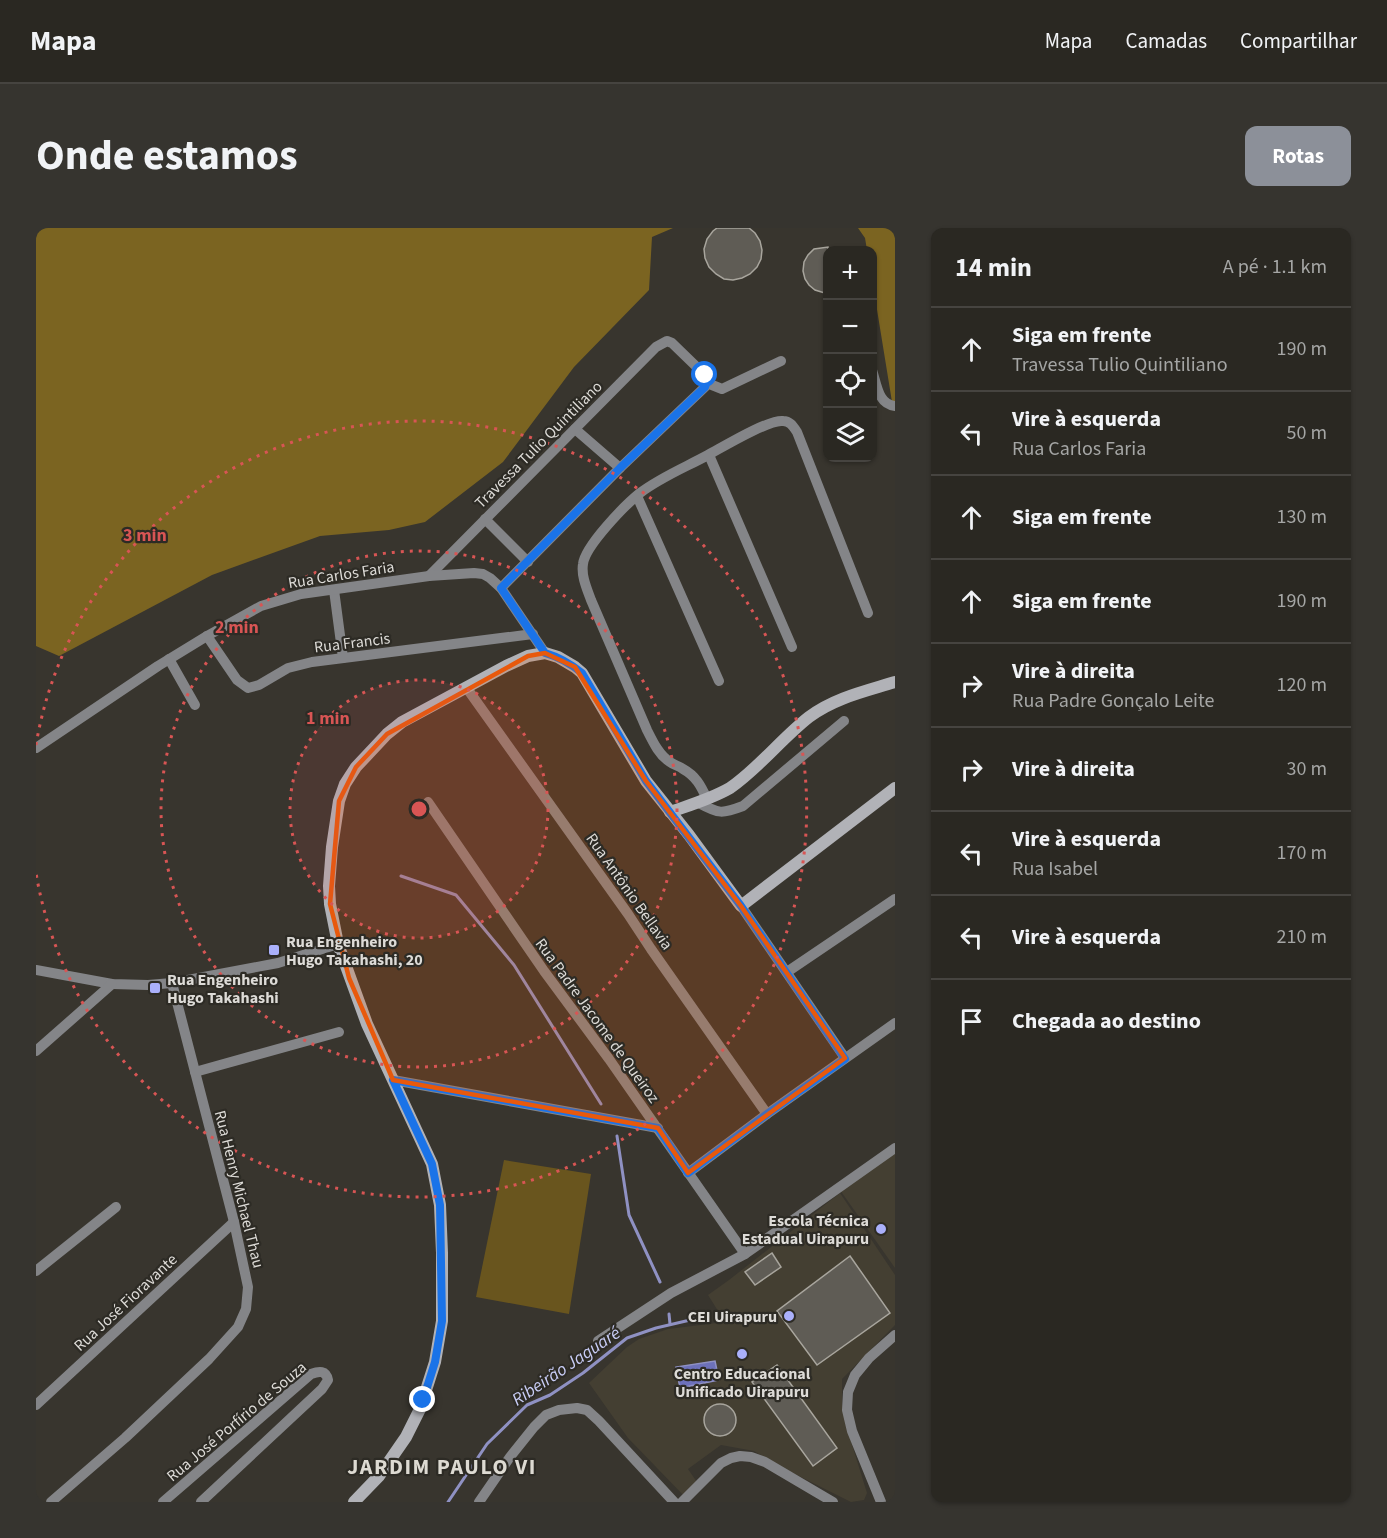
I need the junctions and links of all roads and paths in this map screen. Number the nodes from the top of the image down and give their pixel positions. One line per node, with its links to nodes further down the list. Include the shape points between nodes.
1 (781, 361): 2 (street, via 722,389)
2 (706, 379): 5 (street, Travessa Tulio Quintiliano, via 667,341 656,347); 7 (street, via 680,411)
3 (877, 383): 4 (street, via 882,400)
4 (895, 406)
5 (574, 429): 7 (street); 9 (street, Travessa Tulio Quintiliano)
6 (709, 454): 8 (street); 14 (street, via 775,421 791,424); 17 (street)
7 (620, 468): 10 (street)
8 (637, 496): 21 (street); 28 (street, via 602,531 587,553 582,564 584,580 647,730 658,750 701,785)
9 (485, 519): 10 (street); 11 (street, Travessa Tulio Quintiliano)
10 (528, 562): 12 (street)
11 (429, 576): 12 (street, Rua Carlos Faria, via 483,574); 13 (street, Rua Carlos Faria)
12 (501, 588): 15 (street, Rua Carlos Faria)
13 (334, 590): 16 (street, Rua Carlos Faria, via 301,594 261,606); 19 (street)
14 (868, 613)
15 (533, 634): 18 (street, Rua Carlos Faria); 19 (street, Rua Francis)
16 (207, 636): 19 (street, Rua Francis, via 237,680 248,688 288,668); 20 (street, Rua Carlos Faria)
17 (792, 647)
18 (545, 653): 23 (main road, via 528,656); 30 (main road, via 582,673 646,781)
19 (344, 658)
20 (169, 659): 24 (street); 26 (street, Rua Carlos Faria)
21 (719, 681)
22 (895, 682): 28 (main road, via 846,697 809,717 740,780)
23 (466, 687): 33 (main road, via 387,734 345,784 339,801 330,878 330,904); 44 (street, Rua Antônio Bellavia)
24 (195, 705)
25 (844, 721): 28 (street, via 743,806 722,812 714,811)
26 (36, 748)
27 (895, 788): 32 (main road)
28 (703, 801): 30 (main road)
29 (428, 802): 45 (street, Rua Padre Jacome de Queiroz)
30 (670, 812): 32 (main road)
31 (895, 899): 35 (street)
32 (741, 906): 35 (street)
33 (338, 944): 36 (street, via 278,963); 43 (main road, via 367,1024)
34 (36, 970): 37 (street)
35 (787, 972): 41 (street)
36 (172, 983): 37 (street); 42 (street, Rua Henry Michael Thau)
37 (112, 984): 40 (street)
38 (895, 1023): 41 (street)
39 (339, 1032): 42 (street)
40 (36, 1051)
41 (845, 1059): 44 (street)
42 (195, 1072): 49 (street, Rua Henry Michael Thau)
43 (393, 1080): 45 (street); 59 (main road, via 434,1174 440,1205 442,1321 435,1362 420,1409 379,1476)
44 (767, 1114): 47 (street)
45 (658, 1128): 47 (street, Rua Padre Jacome de Queiroz)
46 (895, 1148): 50 (street)
47 (688, 1173): 50 (street, Rua Padre Jacome de Queiroz)
48 (116, 1207): 51 (street)
49 (234, 1222): 54 (street, Rua José Fioravante); 56 (street, Rua Henry Michael Thau, via 248,1287 246,1309 238,1327 209,1359)
50 (745, 1254): 53 (street, via 671,1293)
51 (36, 1271)
52 (895, 1335): 63 (street, via 869,1358 848,1392 852,1431)
53 (598, 1341)
54 (36, 1404)
55 (671, 1499): 60 (street, via 599,1421 587,1410 577,1408 546,1415)
56 (51, 1502)
57 (163, 1502): 58 (street, Rua José Porfírio de Souza, via 311,1374 324,1372 328,1380 322,1389)
58 (201, 1502)
59 (354, 1502)
60 (479, 1502)
61 (682, 1502): 62 (street, via 721,1463 740,1456 765,1462)
62 (833, 1502)
63 (881, 1502)

